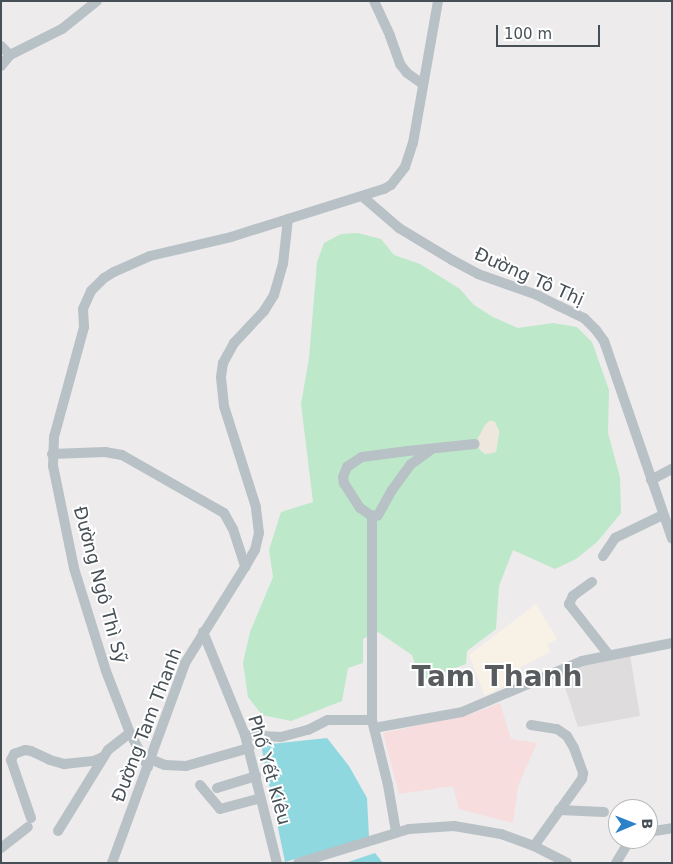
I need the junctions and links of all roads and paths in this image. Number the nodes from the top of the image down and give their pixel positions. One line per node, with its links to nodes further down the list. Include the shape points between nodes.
1 (97, 1): 5 (street, via 62,29)
2 (374, 1): 7 (street, via 404,70)
3 (438, 1): 7 (street)
4 (1, 46): 5 (street)
5 (10, 55): 6 (street)
6 (1, 66)
7 (424, 84): 8 (street, via 405,168 391,185)
8 (363, 197): 9 (street); 14 (street, Đường Tô Thị, via 399,228 452,260 584,318 604,341)
9 (288, 219): 12 (street, Đường Ngô Thì Sỹ, via 231,237 150,256 114,272 98,284 84,304 84,327); 19 (street, Đường Tam Thanh, via 283,264 274,295 269,306 234,343 223,363 221,377 224,406 259,518 260,533)
10 (475, 444): 11 (street)
11 (432, 449): 16 (street, via 411,464 378,515); 16 (street, via 362,457 350,463 344,471 344,483 360,508)
12 (52, 454): 19 (street, via 105,452 122,455 224,513 234,529); 26 (street, Đường Ngô Thì Sỹ, via 74,568 106,671)
13 (672, 469): 14 (street)
14 (651, 480): 15 (street, Đường Tô Thị)
15 (663, 515): 17 (street, Đường Tô Thị); 18 (street, via 615,538)
16 (372, 516): 24 (street)
17 (672, 539)
18 (603, 556)
19 (245, 567): 21 (street, Đường Tam Thanh)
20 (592, 582): 23 (street, via 573,596 569,604)
21 (203, 632): 27 (street, Phố Yết Kiêu); 30 (street, Đường Tam Thanh, via 184,663)
22 (672, 643): 23 (street)
23 (608, 654): 24 (street, via 564,667 462,712)
24 (373, 724): 27 (street, via 328,720 308,730 281,737); 40 (street)
25 (531, 725): 35 (street, via 557,729 567,736 581,766 582,779)
26 (130, 733): 29 (street, via 111,746); 30 (street, Đường Ngô Thì Sỹ)
27 (245, 735): 28 (street, Phố Yết Kiêu)
28 (249, 748): 30 (street, via 186,766); 31 (street, Phố Yết Kiêu)
29 (103, 757): 39 (street); 42 (street, via 64,764 31,751 14,754 11,760 30,822)
30 (149, 763): 44 (street, Đường Tam Thanh)
31 (256, 776): 33 (street); 34 (street, Phố Yết Kiêu)
32 (200, 785): 34 (street, via 220,809)
33 (217, 788)
34 (261, 798): 45 (street, Phố Yết Kiêu)
35 (560, 810): 36 (street); 41 (street)
36 (604, 812)
37 (672, 828): 38 (street)
38 (658, 830)
39 (58, 832)
40 (396, 832): 41 (street, via 428,826 462,826 501,834); 46 (street)
41 (534, 846): 47 (street)
42 (1, 848)
43 (624, 849): 48 (street)
44 (112, 863)
45 (277, 863)
46 (298, 863)
47 (567, 863)
48 (616, 863)

